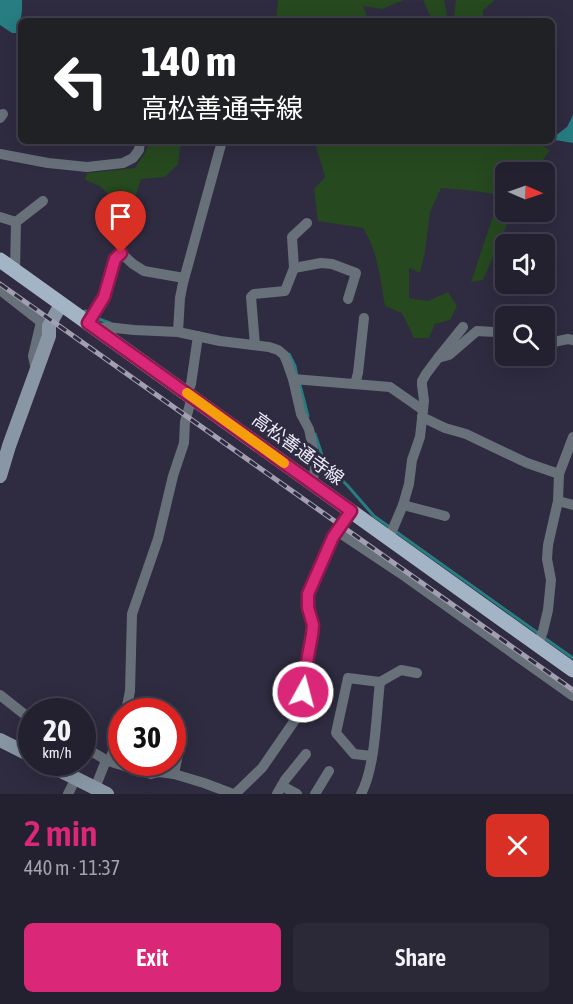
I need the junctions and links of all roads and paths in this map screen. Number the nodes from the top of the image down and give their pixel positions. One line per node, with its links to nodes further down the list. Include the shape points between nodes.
1 (140, 144): 3 (street, via 134,158 123,163 87,167)
2 (221, 144): 11 (street)
3 (0, 154)
4 (43, 201): 6 (street)
5 (0, 217): 6 (street)
6 (16, 222): 10 (street)
7 (307, 223): 9 (street, via 292,237)
8 (0, 260): 10 (main road, 高松善通寺線)
9 (294, 268): 13 (street, via 321,263 356,273); 23 (street, via 285,291 251,297)
10 (15, 271): 14 (main road, 高松善通寺線)
11 (184, 278): 16 (street, via 144,271 121,253 115,259); 18 (street)
12 (0, 290): 25 (street, via 42,322 33,356)
13 (348, 299)
14 (61, 304): 16 (main road, 高松善通寺線); 25 (street, via 49,326)
15 (364, 318): 27 (street)
16 (93, 326): 18 (street); 28 (main road, 高松善通寺線)
17 (464, 327): 24 (street)
18 (178, 332): 20 (street)
19 (495, 332): 24 (street, via 477,331 449,356)
20 (198, 336): 23 (street); 28 (street)
21 (573, 340): 22 (street)
22 (555, 342)
23 (255, 345): 26 (street, via 284,355)
24 (438, 358): 29 (street, via 422,381)
25 (36, 373): 31 (street)
26 (293, 379): 27 (street); 34 (street, via 313,448)
27 (355, 384): 29 (street, via 390,387)
28 (190, 395): 34 (main road, 高松善通寺線); 48 (street, via 183,443 158,539 132,614)
29 (423, 413): 32 (street, via 445,428); 36 (street)
30 (573, 437): 32 (street)
31 (5, 444): 33 (street)
32 (559, 474): 35 (street)
33 (0, 477)
34 (312, 483): 38 (main road, 高松善通寺線)
35 (558, 501): 37 (street); 42 (street, via 548,544 548,610)
36 (403, 505): 39 (street); 41 (street)
37 (573, 505)
38 (351, 511): 40 (street); 41 (main road, 高松善通寺線)
39 (445, 516)
40 (337, 531): 47 (street); 63 (street, via 308,594 313,625 300,707 262,768)
41 (389, 538): 42 (main road, 高松善通寺線)
42 (538, 644): 43 (main road, 高松善通寺線)
43 (573, 670)
44 (417, 673): 45 (street, via 401,670)
45 (380, 682): 54 (street); 54 (street, via 348,678 336,733 354,754)
46 (0, 695): 49 (street)
47 (573, 696)
48 (129, 698)
49 (18, 709)
50 (0, 740): 51 (street)
51 (18, 749)
52 (96, 754): 55 (street)
53 (306, 754): 60 (street)
54 (372, 756): 66 (street)
55 (108, 761): 61 (street)
56 (329, 771): 65 (street)
57 (72, 776): 59 (street)
58 (181, 776): 63 (street)
59 (76, 778): 61 (street); 62 (street)
60 (279, 790): 64 (street)
61 (101, 791)
62 (68, 794)
63 (234, 794)
64 (297, 794)
65 (315, 794)
66 (361, 794)

